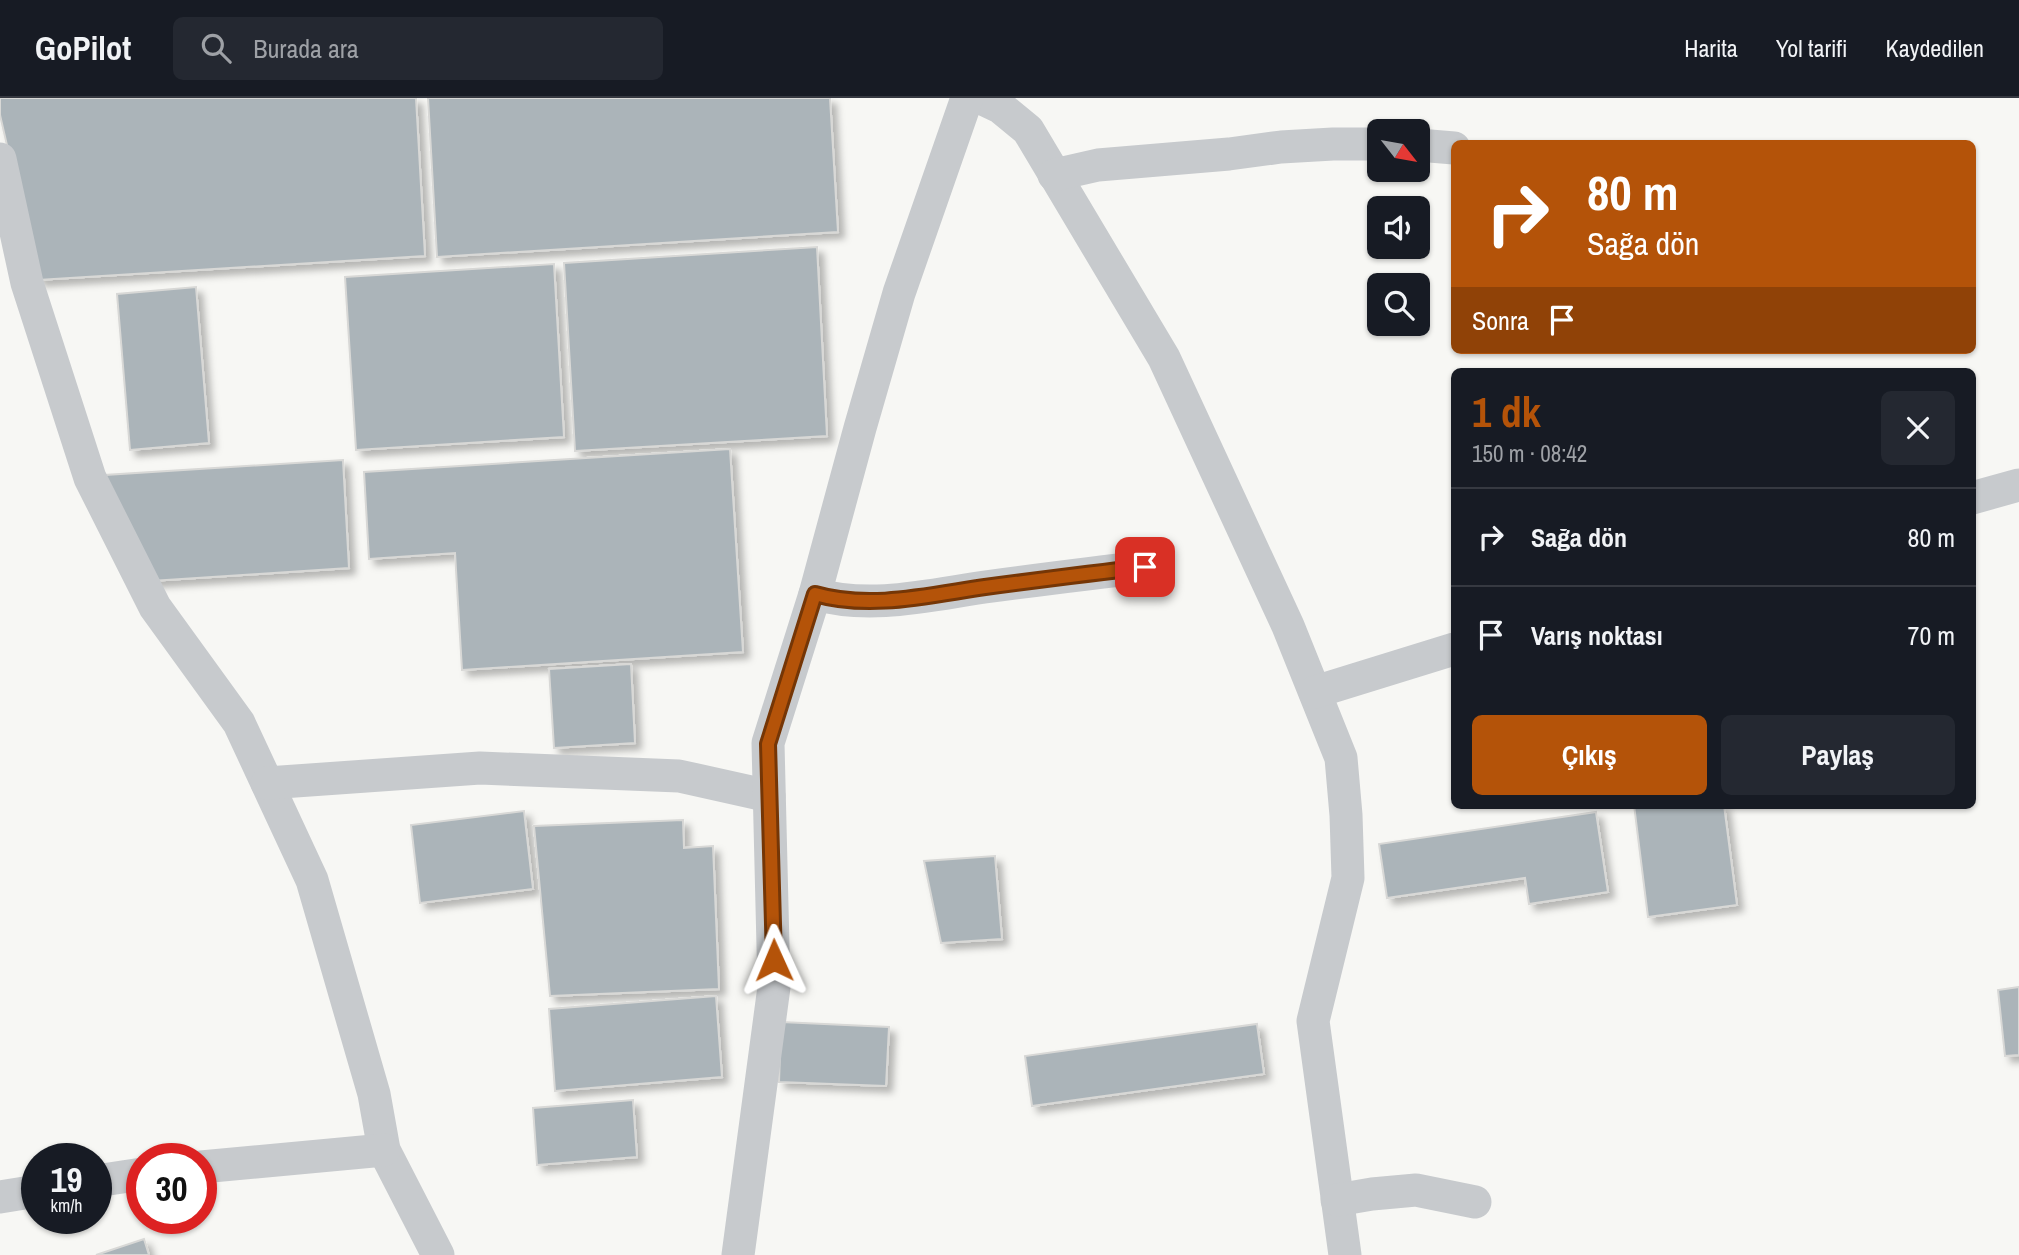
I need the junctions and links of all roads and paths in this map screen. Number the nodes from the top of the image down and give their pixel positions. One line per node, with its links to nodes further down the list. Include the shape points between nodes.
1 (967, 98): 11 (street, via 899,293)
2 (981, 98): 7 (street, via 1027,130)
3 (1367, 144): 7 (street, via 1098,164)
4 (1430, 146): 5 (street)
5 (1451, 148)
6 (0, 159): 14 (street, via 27,284 90,478 155,607 239,723)
7 (1054, 175): 13 (street, via 1164,358)
8 (2019, 485): 9 (street)
9 (1976, 497)
10 (1145, 567): 11 (street, via 902,598 853,602)
11 (815, 594): 15 (street, via 768,744)
12 (1451, 650): 13 (street)
13 (1315, 692): 20 (street, via 1341,758 1346,815 1348,878 1313,1021)
14 (267, 783): 15 (street, via 480,768 679,776); 16 (street, via 313,880 374,1094)
15 (769, 796): 23 (street, via 774,987)
16 (384, 1150): 17 (street); 22 (street)
17 (217, 1166)
18 (21, 1194): 19 (street)
19 (0, 1197)
20 (1337, 1200): 21 (street, via 1416,1191); 24 (street)
21 (1475, 1202)
22 (438, 1255)
23 (738, 1255)
24 (1345, 1255)

